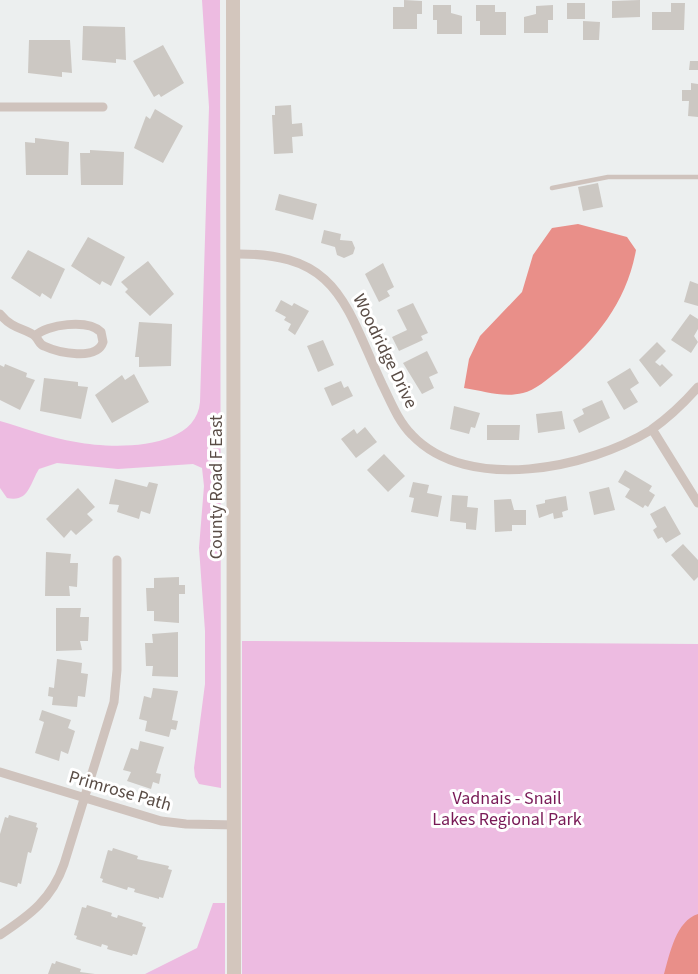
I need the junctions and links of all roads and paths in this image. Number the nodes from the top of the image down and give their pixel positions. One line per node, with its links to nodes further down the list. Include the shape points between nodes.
1 (233, 0): 6 (street, County Road F East)
2 (0, 107): 3 (street)
3 (103, 107)
4 (698, 177): 5 (lane, via 608,177)
5 (552, 188)
6 (233, 254): 10 (street, Woodridge Drive, via 292,259 332,285 348,309 402,422 424,446 451,461 501,469 556,465 610,450); 15 (street, County Road F East)
7 (0, 314): 8 (street)
8 (34, 336): 8 (street, via 44,346 87,355 98,352 103,339 98,329 85,325 44,328)
9 (698, 387): 10 (street, Woodridge Drive)
10 (652, 429): 11 (street)
11 (698, 503)
12 (117, 560): 14 (street, via 116,686)
13 (0, 772): 14 (street, Primrose Path)
14 (84, 798): 15 (street, Primrose Path, via 165,822); 16 (street, via 53,889 34,911)
15 (235, 825): 17 (street, County Road F East)
16 (0, 935)
17 (234, 974)

